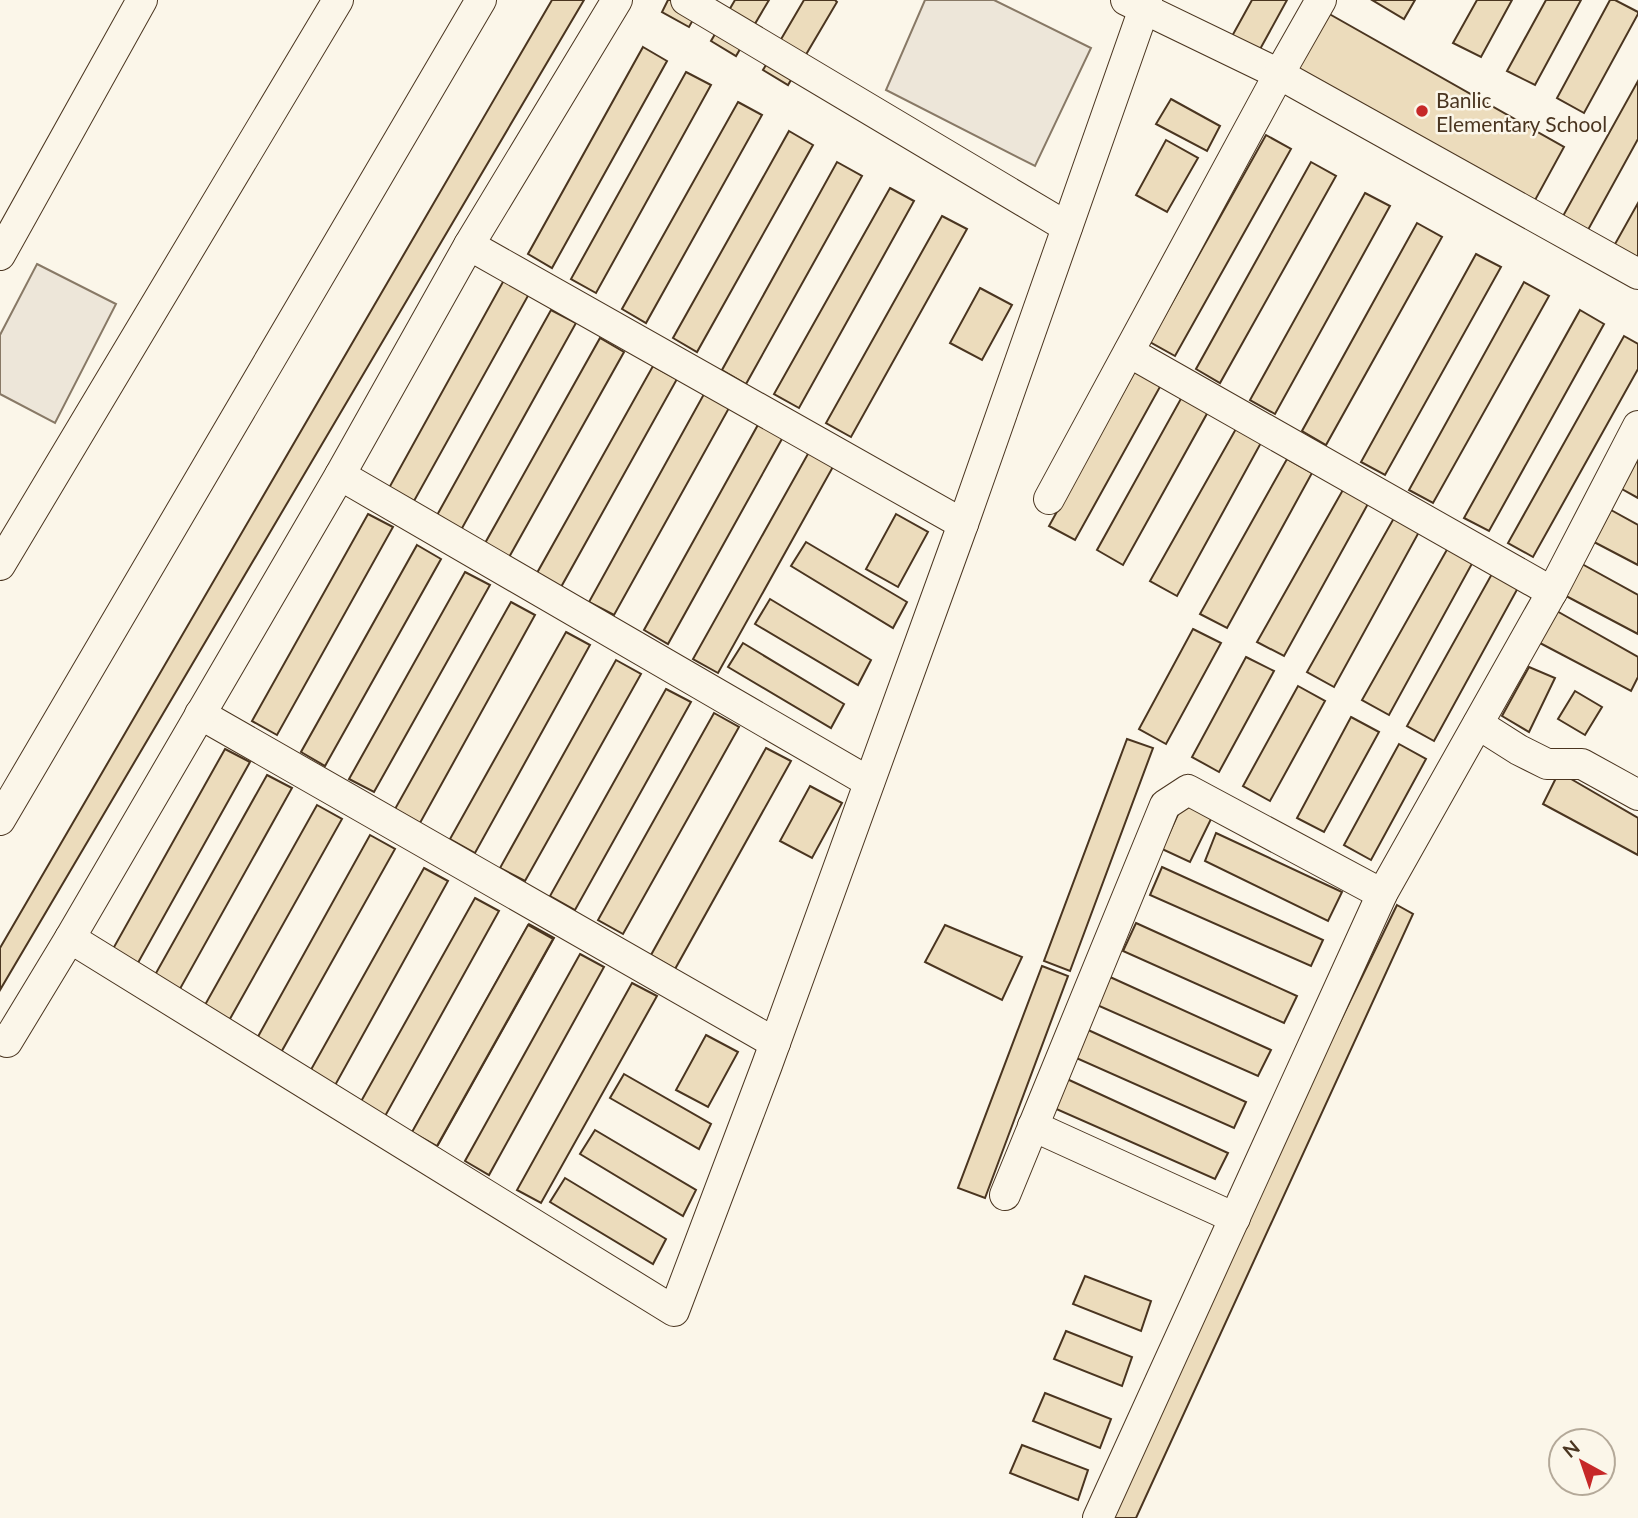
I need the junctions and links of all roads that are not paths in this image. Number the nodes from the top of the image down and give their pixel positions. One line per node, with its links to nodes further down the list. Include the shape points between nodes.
1 (142, 0): 11 (street)
2 (338, 0): 18 (street)
3 (481, 0): 24 (street)
4 (617, 0): 10 (street)
5 (686, 0): 9 (street)
6 (1321, 0): 8 (street)
7 (1138, 3): 8 (street); 9 (street)
8 (1279, 74): 12 (street); 13 (street)
9 (1067, 227): 17 (street)
10 (469, 245): 15 (street); 17 (street)
11 (0, 255)
12 (1638, 274)
13 (1129, 352): 16 (street); 19 (street)
14 (1638, 426): 19 (street)
15 (340, 475): 20 (street); 22 (street)
16 (1049, 499)
17 (962, 524): 22 (street)
18 (0, 565)
19 (1552, 592): 21 (street)
20 (200, 714): 26 (street); 28 (street)
21 (1478, 724): 23 (street, via 1548,764 1582,764); 25 (street)
22 (869, 782): 28 (street)
23 (1638, 795)
24 (0, 820)
25 (1382, 894): 29 (street, via 1188,790 1165,805); 31 (street)
26 (70, 938): 27 (street, via 7,1042); 28 (street, via 674,1311)
27 (0, 1039)
28 (775, 1043)
29 (1033, 1126): 30 (street); 31 (street)
30 (1005, 1195)
31 (1235, 1218): 32 (street)
32 (1098, 1518)

